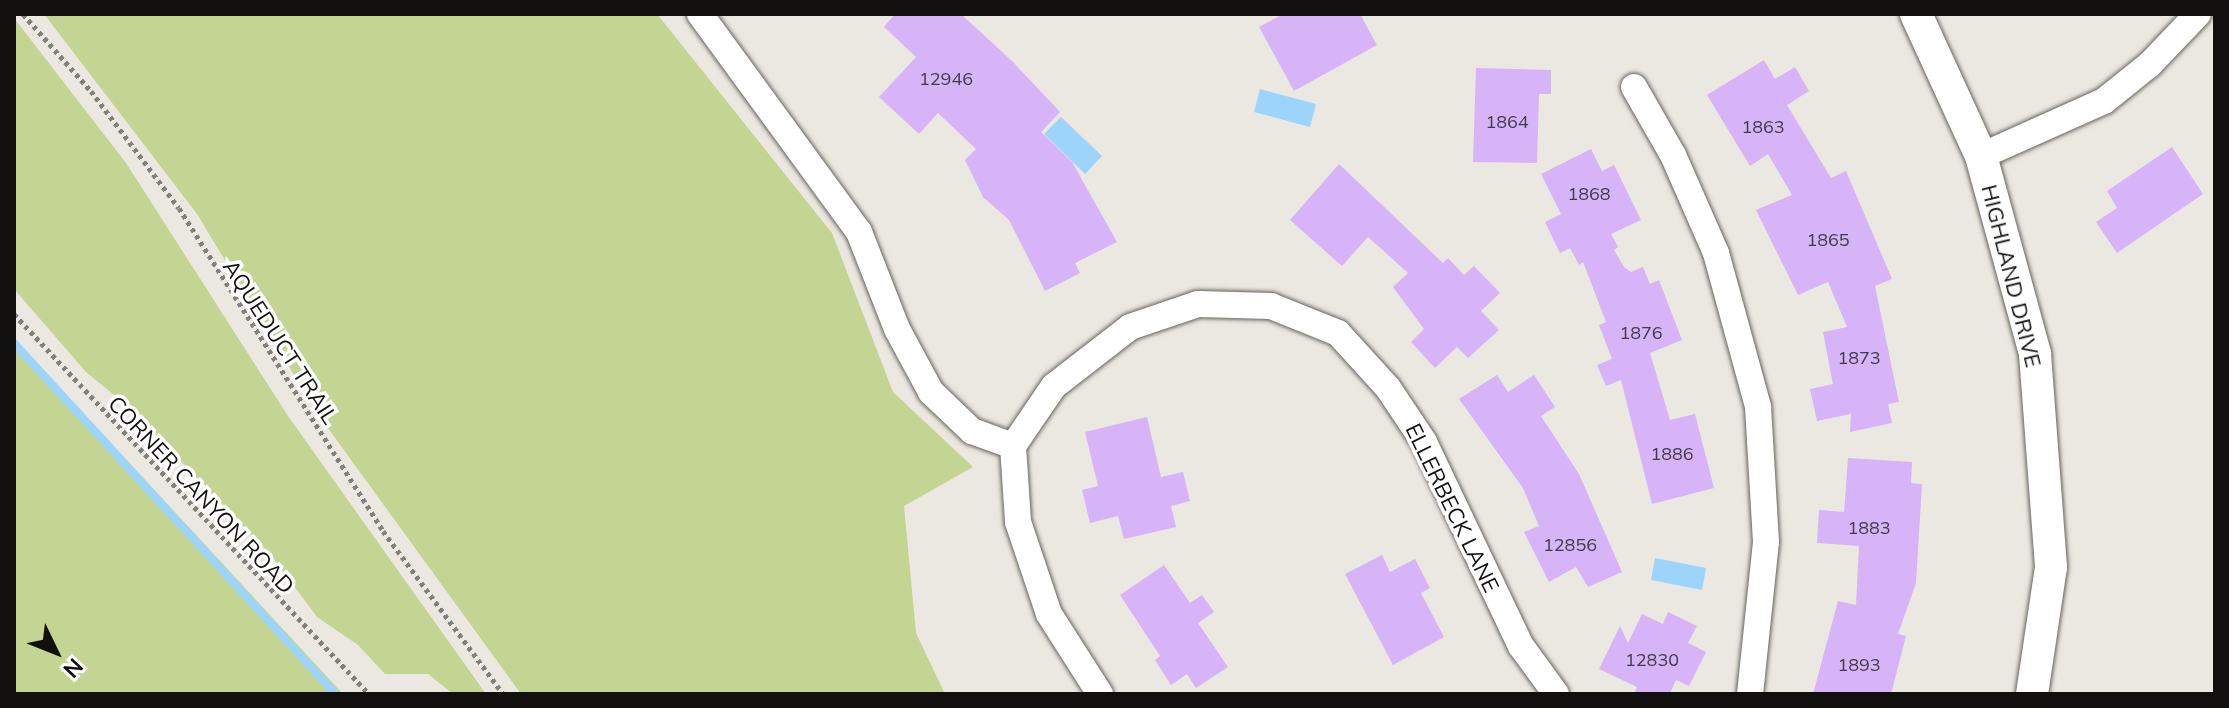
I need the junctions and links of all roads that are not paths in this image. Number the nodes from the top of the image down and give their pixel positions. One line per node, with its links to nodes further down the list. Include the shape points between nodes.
1 (700, 14): 6 (street, via 859,232 897,329 931,392 972,431)
2 (1916, 14): 5 (street, HIGHLAND DRIVE)
3 (2198, 14): 5 (street, via 2150,64 2104,101)
4 (1634, 87): 9 (street, via 1673,155 1716,253 1758,407 1766,542)
5 (1981, 156): 10 (street, HIGHLAND DRIVE, via 2035,354 2051,567)
6 (1013, 446): 7 (street, via 1018,522 1049,614); 8 (street, ELLERBECK LANE, via 1054,386 1130,327 1198,304 1271,306 1338,333 1388,388 1424,442 1521,646)
7 (1100, 694)
8 (1556, 694)
9 (1750, 694)
10 (2032, 694)

